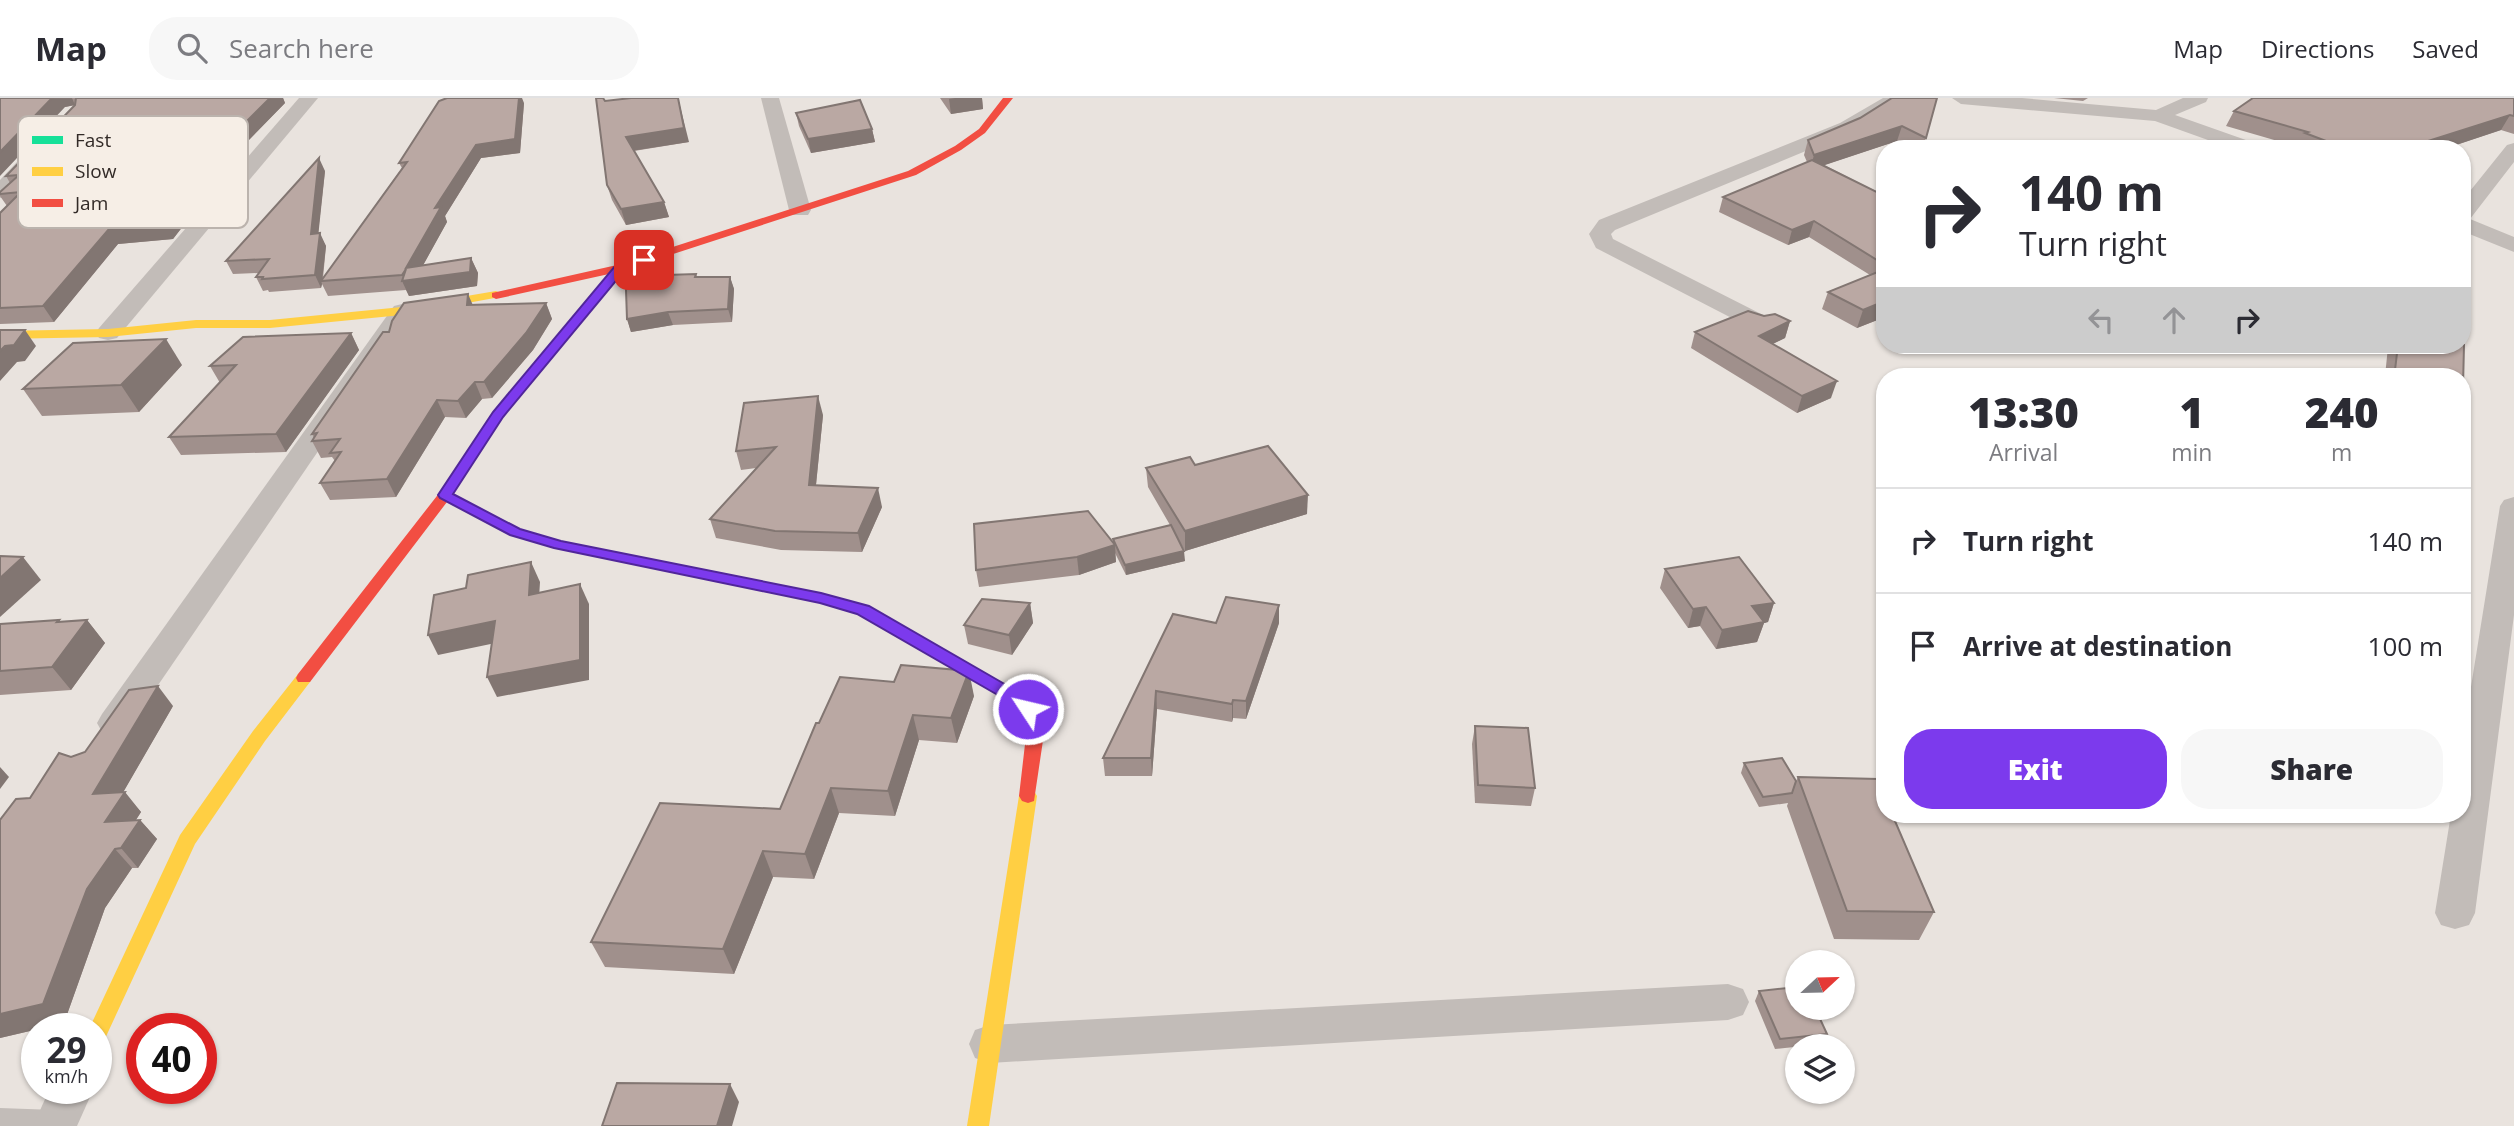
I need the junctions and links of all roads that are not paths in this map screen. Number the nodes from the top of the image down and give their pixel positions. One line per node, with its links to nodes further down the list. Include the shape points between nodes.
1 (309, 98): 10 (street)
2 (770, 98): 14 (street)
3 (1008, 98): 14 (street, via 982,131 912,173)
4 (1896, 98): 20 (street, via 1847,127 1607,225 1600,234 1604,243)
5 (1961, 98): 7 (street)
6 (2199, 98): 7 (street)
7 (2158, 116): 8 (street)
8 (2227, 140)
9 (2514, 149): 13 (street)
10 (248, 169)
11 (18, 173): 12 (street)
12 (0, 192)
13 (2471, 204)
14 (800, 209): 18 (street)
15 (2471, 227): 17 (street)
16 (198, 228): 21 (street)
17 (2514, 245)
18 (620, 268): 19 (street); 23 (street, via 498,415)
19 (402, 311): 21 (street); 25 (street)
20 (1760, 323)
21 (108, 333): 22 (street)
22 (0, 335)
23 (445, 495): 30 (street, via 258,736 187,840); 31 (street, via 515,532 559,545 863,610 1028,709 1036,727 1034,762)
24 (2514, 506): 26 (street)
25 (95, 750)
26 (2471, 803)
27 (2468, 823): 28 (street)
28 (2455, 913)
29 (1728, 1002): 31 (street)
30 (107, 1013)
31 (990, 1044): 34 (street)
32 (61, 1111): 33 (lane)
33 (0, 1118)
34 (978, 1126)

